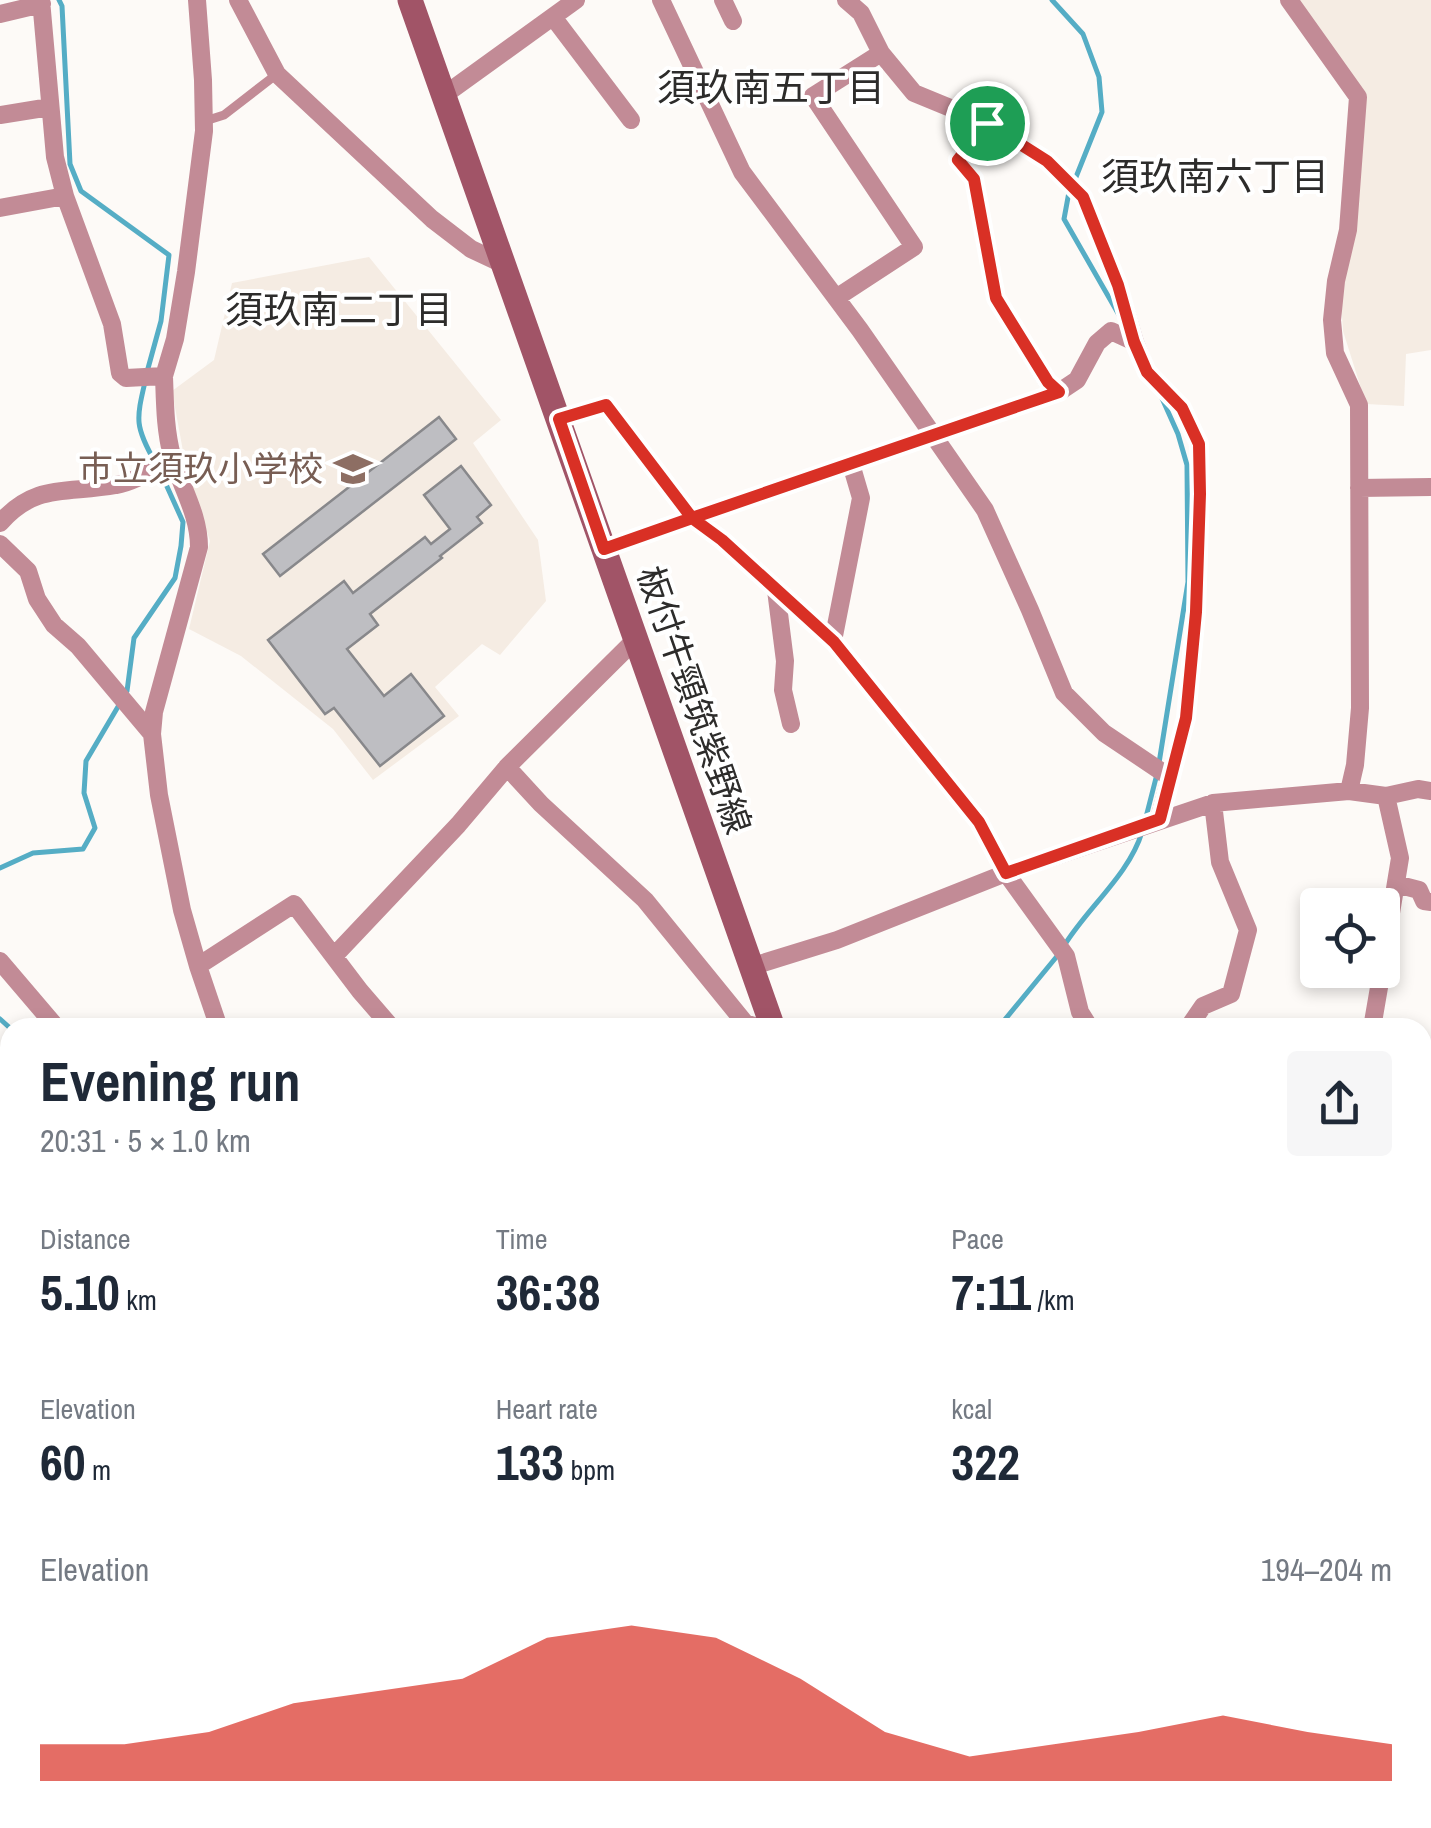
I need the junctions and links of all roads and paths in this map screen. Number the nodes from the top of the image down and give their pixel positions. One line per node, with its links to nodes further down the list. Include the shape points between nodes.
1 (196, 0): 19 (street)
2 (238, 0): 14 (street)
3 (410, 0): 15 (main road, 板付牛頸筑紫野線)
4 (576, 0): 11 (street)
5 (660, 0): 24 (street, via 742,172)
6 (724, 0): 12 (street)
7 (846, 0): 13 (street, via 862,13)
8 (1289, 0): 33 (street, via 1358,97 1348,230 1332,320 1335,353 1359,405)
9 (42, 2): 10 (street); 16 (street)
10 (0, 14)
11 (552, 17): 15 (street); 18 (street)
12 (733, 22)
13 (881, 53): 20 (street, via 914,92); 24 (street, via 812,96 914,247)
14 (277, 74): 19 (lane, via 224,115); 23 (street, via 432,218)
15 (443, 96): 23 (main road, 板付牛頸筑紫野線)
16 (50, 108): 17 (street); 21 (street)
17 (0, 115)
18 (631, 120)
19 (204, 121): 26 (street, via 174,338)
20 (987, 123): 25 (street, via 1047,161 1083,197); 27 (street, via 958,160 974,179 996,298)
21 (66, 196): 22 (street); 26 (street, via 112,324 120,374)
22 (0, 208)
23 (504, 264): 28 (main road, 板付牛頸筑紫野線)
24 (836, 298): 29 (street)
25 (1134, 342): 27 (street, via 1111,331 1077,380); 44 (street, via 1147,372 1182,408 1199,444 1194,630 1186,718)
26 (158, 377): 30 (street)
27 (1059, 392): 29 (street)
28 (559, 419): 34 (street, via 606,405); 37 (main road, 板付牛頸筑紫野線)
29 (933, 435): 31 (street); 44 (street, via 985,510 1064,693 1104,733)
30 (173, 459): 35 (street, via 120,485 42,492); 42 (street, via 199,528 199,547)
31 (851, 464): 34 (street); 40 (street, via 861,498)
32 (1431, 487): 33 (street)
33 (1359, 488): 45 (street, via 1360,708)
34 (692, 518): 37 (street); 38 (street)
35 (0, 523)
36 (0, 544): 42 (street, via 28,571 54,625)
37 (604, 549): 39 (main road, 板付牛頸筑紫野線)
38 (776, 590): 40 (street); 41 (street)
39 (636, 640): 43 (street); 57 (main road, 板付牛頸筑紫野線)
40 (834, 642): 50 (street, via 979,822)
41 (791, 724)
42 (152, 734): 56 (street)
43 (508, 767): 54 (street); 62 (street, via 645,900)
44 (1171, 778): 49 (street)
45 (1349, 791): 47 (street); 48 (street)
46 (1431, 791): 47 (street)
47 (1386, 796): 51 (street, via 1400,858)
48 (1213, 802): 49 (street); 65 (street, via 1220,862 1248,930 1231,994 1203,1006)
49 (1160, 819): 50 (street)
50 (1006, 873): 57 (street); 64 (street, via 1066,956)
51 (1396, 884): 52 (street); 53 (street, via 1419,890)
52 (1395, 888)
53 (1431, 902)
54 (334, 955): 56 (street, via 294,904); 61 (street)
55 (0, 960): 59 (street)
56 (198, 966): 60 (street)
57 (750, 968): 63 (main road, 板付牛頸筑紫野線)
58 (1379, 988): 66 (street)
59 (49, 1018)
60 (216, 1018)
61 (383, 1018)
62 (740, 1018)
63 (769, 1018)
64 (1084, 1018)
65 (1195, 1018)
66 (1374, 1018)

